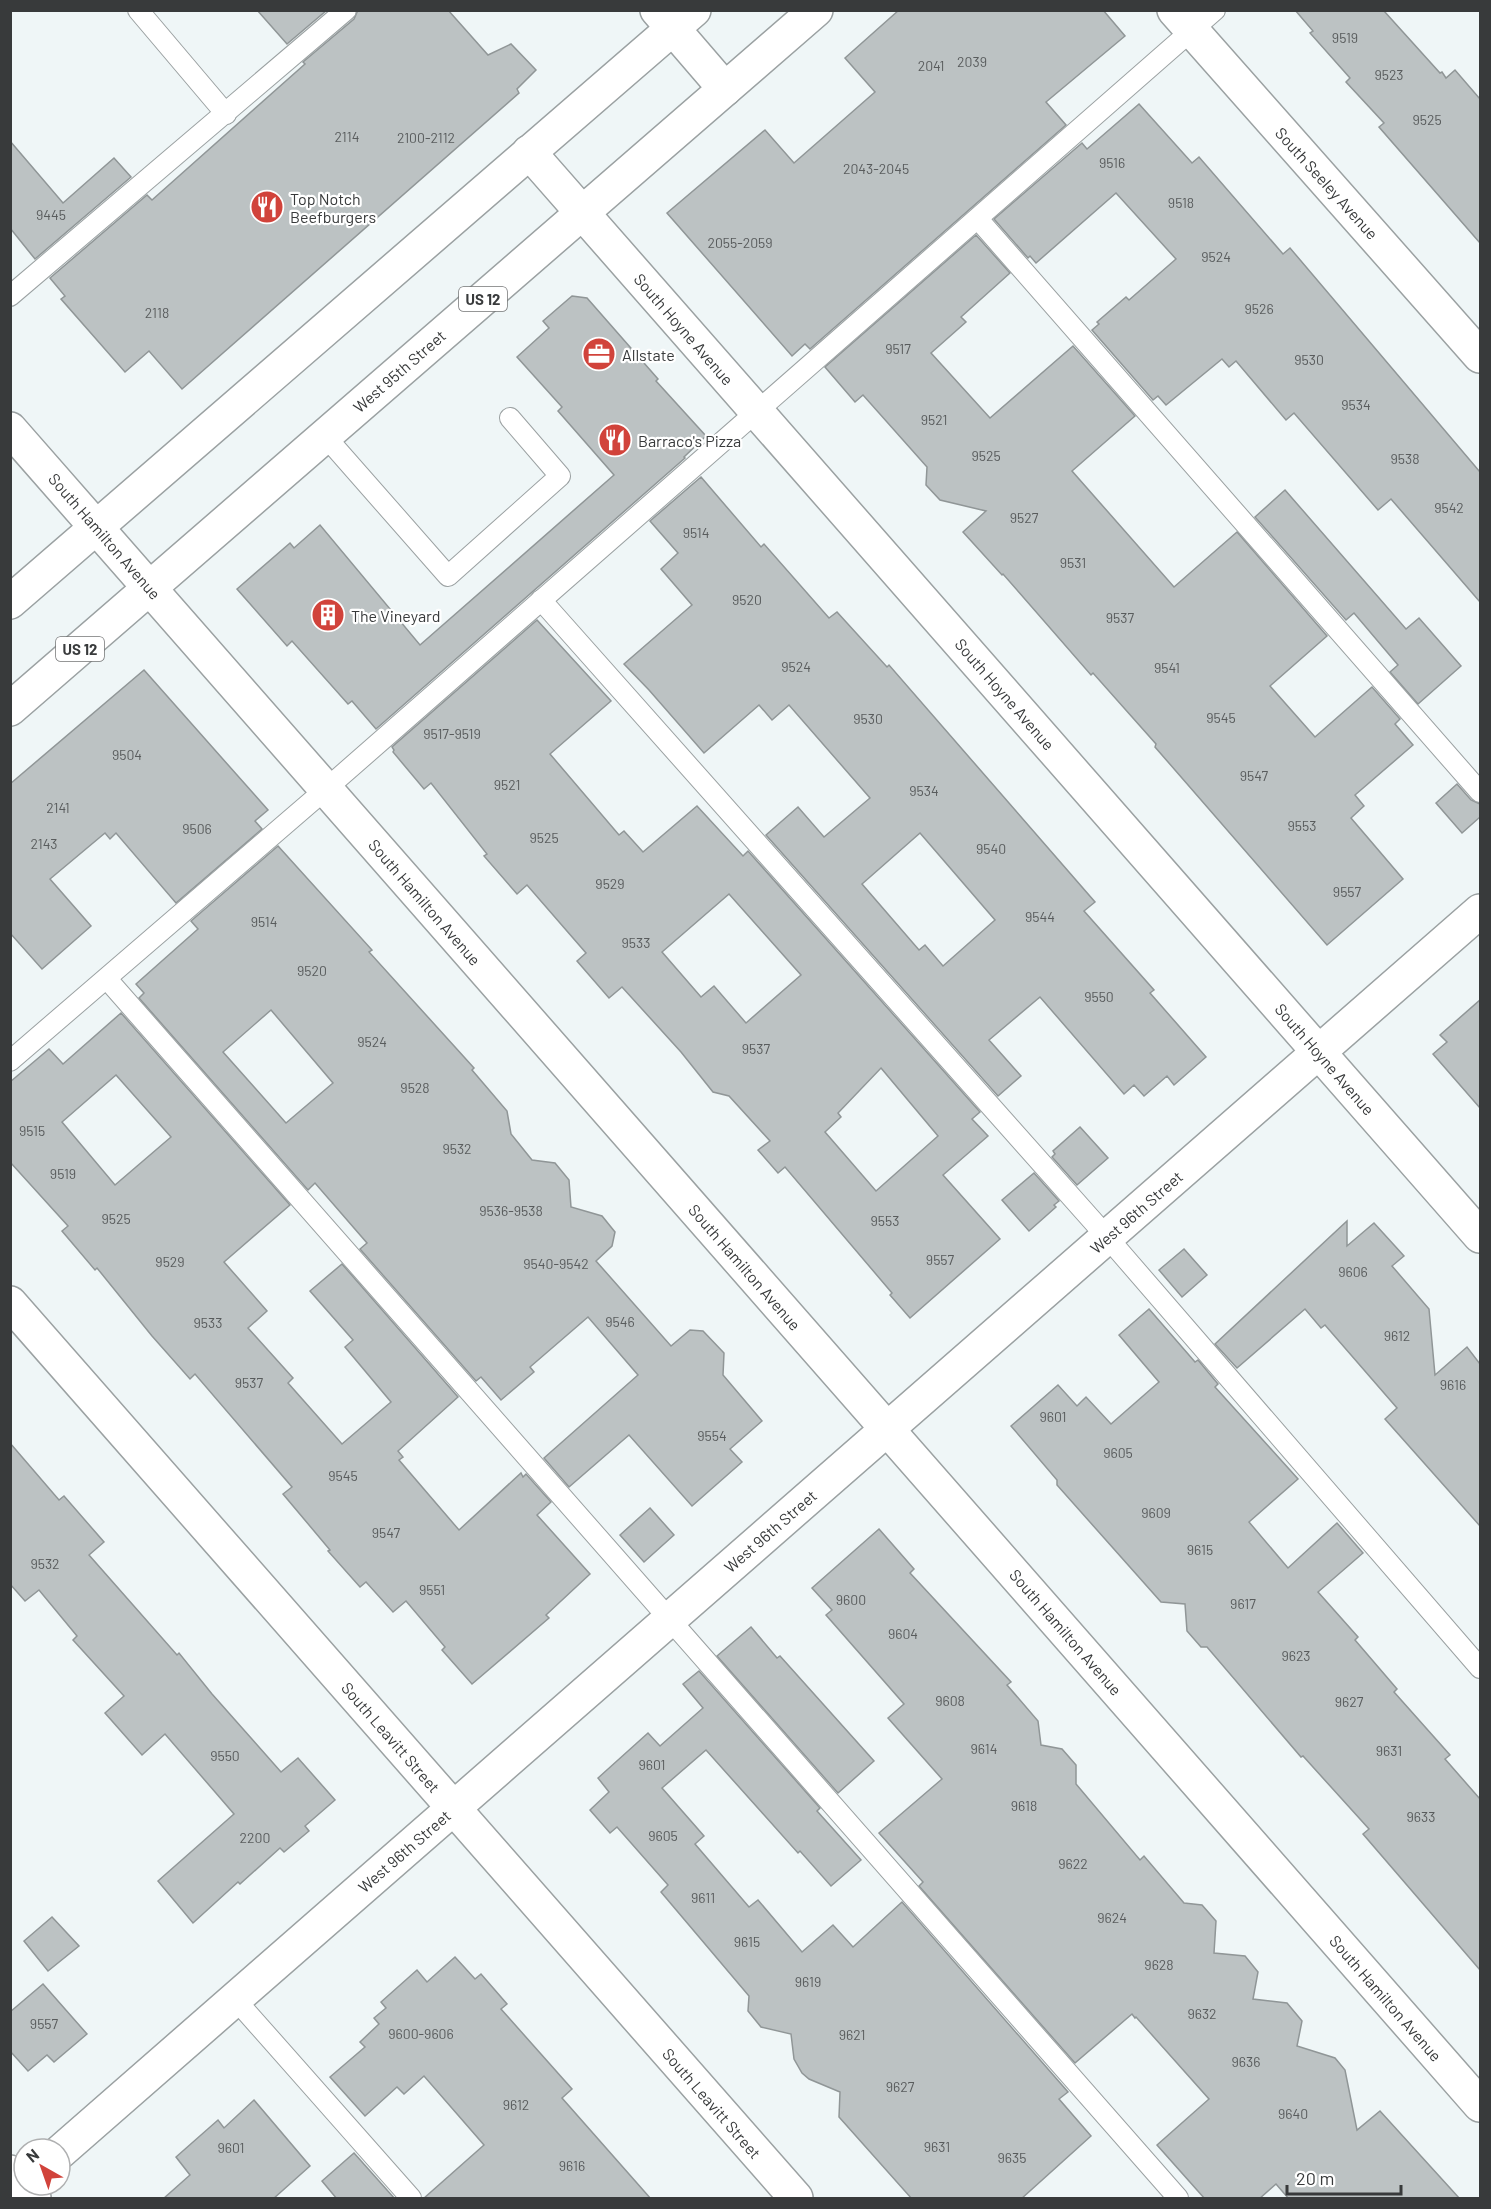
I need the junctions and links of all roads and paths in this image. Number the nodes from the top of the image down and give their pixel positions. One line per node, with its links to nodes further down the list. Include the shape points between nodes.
1 (138, 10): 7 (lane)
2 (346, 10): 7 (lane)
3 (816, 10): 6 (street, West 95th Street / US 12)
4 (674, 17): 6 (street); 8 (street)
5 (1193, 17): 10 (lane); 12 (street, South Seeley Avenue)
6 (725, 89): 9 (street, West 95th Street / US 12)
7 (226, 114): 11 (lane)
8 (529, 153): 9 (street, South Hoyne Avenue); 17 (street)
9 (582, 213): 13 (street, South Hoyne Avenue); 16 (street, West 95th Street / US 12)
10 (978, 219): 13 (lane); 23 (lane)
11 (10, 296)
12 (1480, 356)
13 (756, 411): 19 (lane); 26 (street, South Hoyne Avenue)
14 (510, 418): 16 (lane, via 560,476 448,576)
15 (10, 429): 17 (street, South Hamilton Avenue)
16 (325, 436): 18 (street, West 95th Street / US 12)
17 (96, 527): 18 (street, South Hamilton Avenue); 20 (street)
18 (149, 588): 21 (street, West 95th Street / US 12); 22 (street, South Hamilton Avenue)
19 (541, 600): 22 (lane); 29 (lane)
20 (10, 602)
21 (10, 709)
22 (326, 789): 25 (lane); 31 (street, South Hamilton Avenue)
23 (1480, 792)
24 (1480, 911): 26 (street, West 96th Street)
25 (107, 979): 27 (lane); 32 (lane)
26 (1319, 1052): 28 (street, South Hoyne Avenue); 29 (street, West 96th Street)
27 (10, 1061)
28 (1480, 1236)
29 (1107, 1237): 31 (street, West 96th Street); 33 (lane)
30 (10, 1303): 34 (street, South Leavitt Street)
31 (888, 1429): 32 (street, West 96th Street); 36 (street, South Hamilton Avenue)
32 (670, 1619): 34 (street, West 96th Street); 40 (lane)
33 (1480, 1668)
34 (454, 1808): 35 (street, West 96th Street); 39 (street, South Leavitt Street)
35 (235, 1999): 37 (street, West 96th Street); 38 (lane)
36 (1480, 2105)
37 (72, 2142)
38 (411, 2199)
39 (796, 2199)
40 (1179, 2199)

